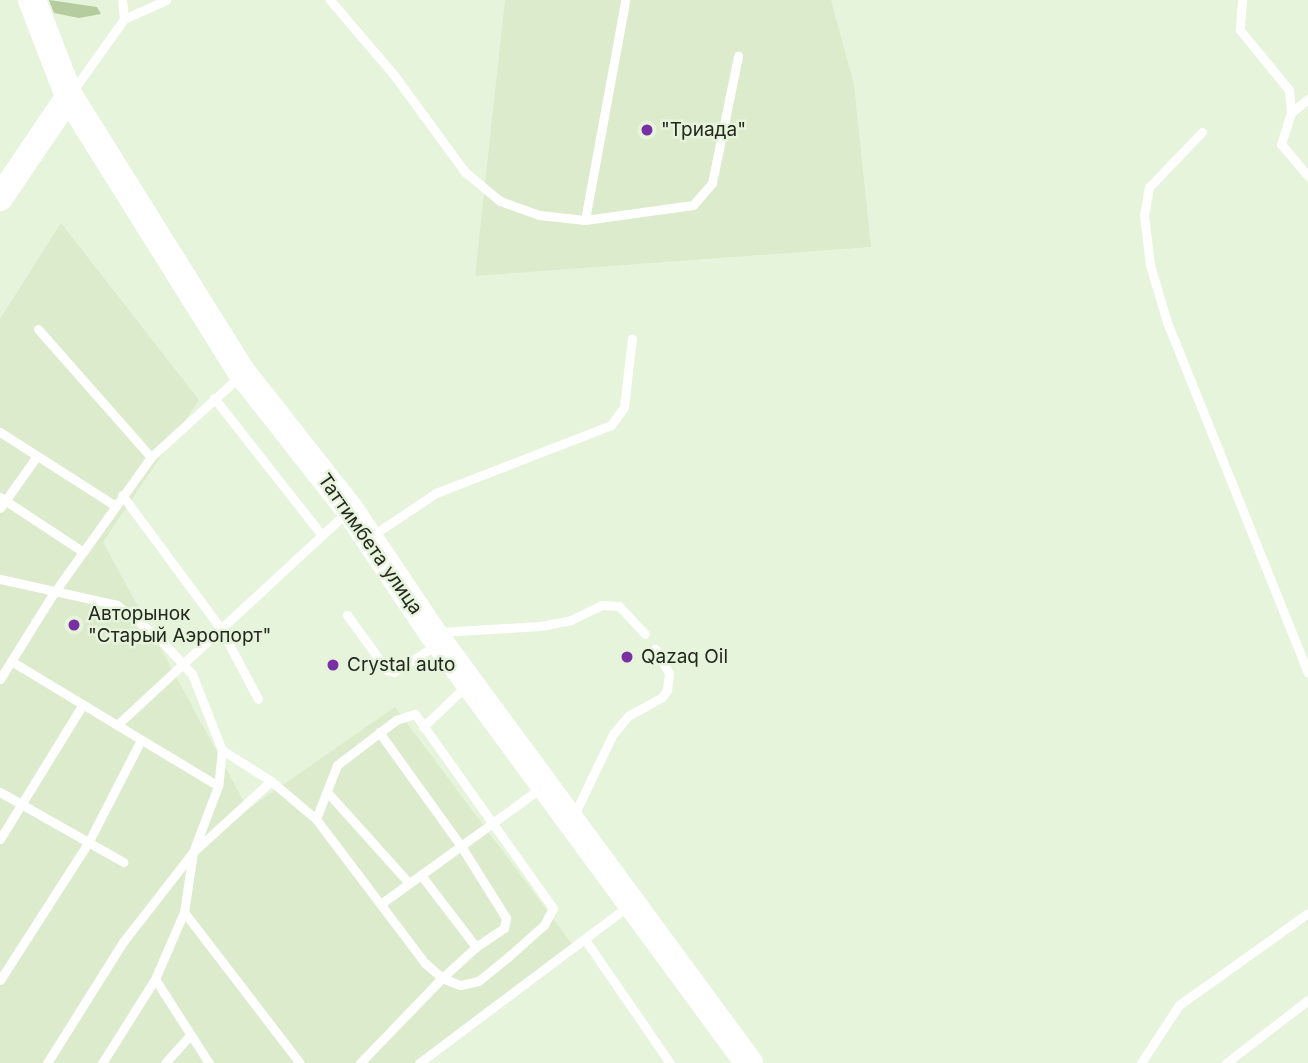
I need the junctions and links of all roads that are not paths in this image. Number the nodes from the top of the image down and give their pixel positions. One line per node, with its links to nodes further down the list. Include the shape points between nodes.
1 (32, 0): 9 (main road, Таттимбета улица)
2 (122, 0): 7 (lane)
3 (166, 0): 7 (lane)
4 (330, 0): 15 (lane, via 394,75 465,172 499,201 539,215)
5 (1242, 0): 11 (lane, via 1240,30 1289,90)
6 (625, 1): 15 (lane)
7 (124, 19): 9 (lane)
8 (738, 56): 15 (lane, via 712,183 693,205)
9 (69, 96): 14 (street); 18 (main road, Таттимбета улица)
10 (1308, 99): 11 (lane)
11 (1291, 113): 13 (lane, via 1281,144)
12 (1202, 132): 39 (lane, via 1149,187 1144,215 1150,265 1167,322)
13 (1308, 176)
14 (0, 198)
15 (585, 220)
16 (38, 329): 22 (lane)
17 (632, 338): 28 (lane, via 624,407 611,425 436,493)
18 (243, 373): 19 (lane); 26 (main road, Таттимбета улица)
19 (214, 398): 22 (lane); 27 (lane)
20 (0, 432): 21 (lane)
21 (37, 456): 24 (lane); 25 (lane)
22 (150, 457): 23 (lane)
23 (122, 495): 25 (lane); 33 (lane)
24 (2, 502): 29 (lane)
25 (114, 505): 29 (lane)
26 (350, 510): 27 (lane); 28 (main road, Таттимбета улица)
27 (322, 535): 33 (lane)
28 (368, 537): 35 (main road, Таттимбета улица)
29 (82, 551): 31 (lane)
30 (1, 581): 31 (lane)
31 (53, 594): 37 (lane); 38 (lane, via 117,605)
32 (347, 615): 35 (lane, via 394,672)
33 (221, 629): 38 (lane); 42 (lane)
34 (645, 634): 35 (lane, via 620,606 602,605 571,620 541,626)
35 (436, 638): 41 (main road, Таттимбета улица)
36 (655, 649): 57 (lane, via 669,673 667,690 628,716 612,734)
37 (11, 661): 40 (lane); 43 (lane)
38 (183, 663): 44 (lane); 48 (lane)
39 (1308, 673)
40 (0, 680)
41 (470, 682): 45 (lane); 50 (main road, Таттимбета улица)
42 (258, 699)
43 (83, 704): 44 (lane); 54 (lane)
44 (117, 725): 47 (lane)
45 (423, 727): 46 (lane, via 409,713); 56 (lane)
46 (379, 732): 53 (lane, via 337,765); 60 (lane)
47 (141, 740): 51 (lane); 59 (lane)
48 (222, 750): 49 (lane); 51 (lane)
49 (271, 780): 55 (lane); 61 (lane)
50 (547, 784): 56 (lane); 57 (main road, Таттимбета улица)
51 (218, 786): 61 (lane)
52 (0, 792): 54 (lane)
53 (328, 793): 55 (lane); 64 (lane)
54 (22, 805): 58 (lane); 59 (lane)
55 (316, 819): 65 (lane)
56 (494, 821): 60 (lane); 71 (lane, via 553,908 544,925 478,981 460,985)
57 (571, 822): 66 (main road, Таттимбета улица)
58 (0, 839)
59 (88, 843): 62 (lane); 73 (lane)
60 (461, 846): 63 (lane); 70 (lane, via 507,923)
61 (192, 852): 67 (lane); 76 (lane, via 123,942)
62 (123, 862)
63 (421, 875): 64 (lane); 70 (lane)
64 (410, 883): 65 (lane)
65 (382, 903): 71 (lane)
66 (632, 903): 69 (lane); 84 (main road, Таттимбета улица)
67 (184, 912): 72 (lane); 80 (lane)
68 (1308, 912): 85 (lane, via 1179,1004)
69 (586, 941): 82 (lane); 83 (lane)
70 (477, 947): 71 (lane)
71 (442, 978): 81 (lane)
72 (155, 979): 75 (lane); 77 (lane)
73 (0, 980)
74 (1308, 1000): 86 (lane)
75 (190, 1035): 78 (lane); 79 (lane)
76 (47, 1063)
77 (102, 1063)
78 (165, 1063)
79 (209, 1063)
80 (300, 1063)
81 (360, 1063)
82 (419, 1063)
83 (670, 1063)
84 (749, 1063)
85 (1141, 1063)
86 (1226, 1063)

